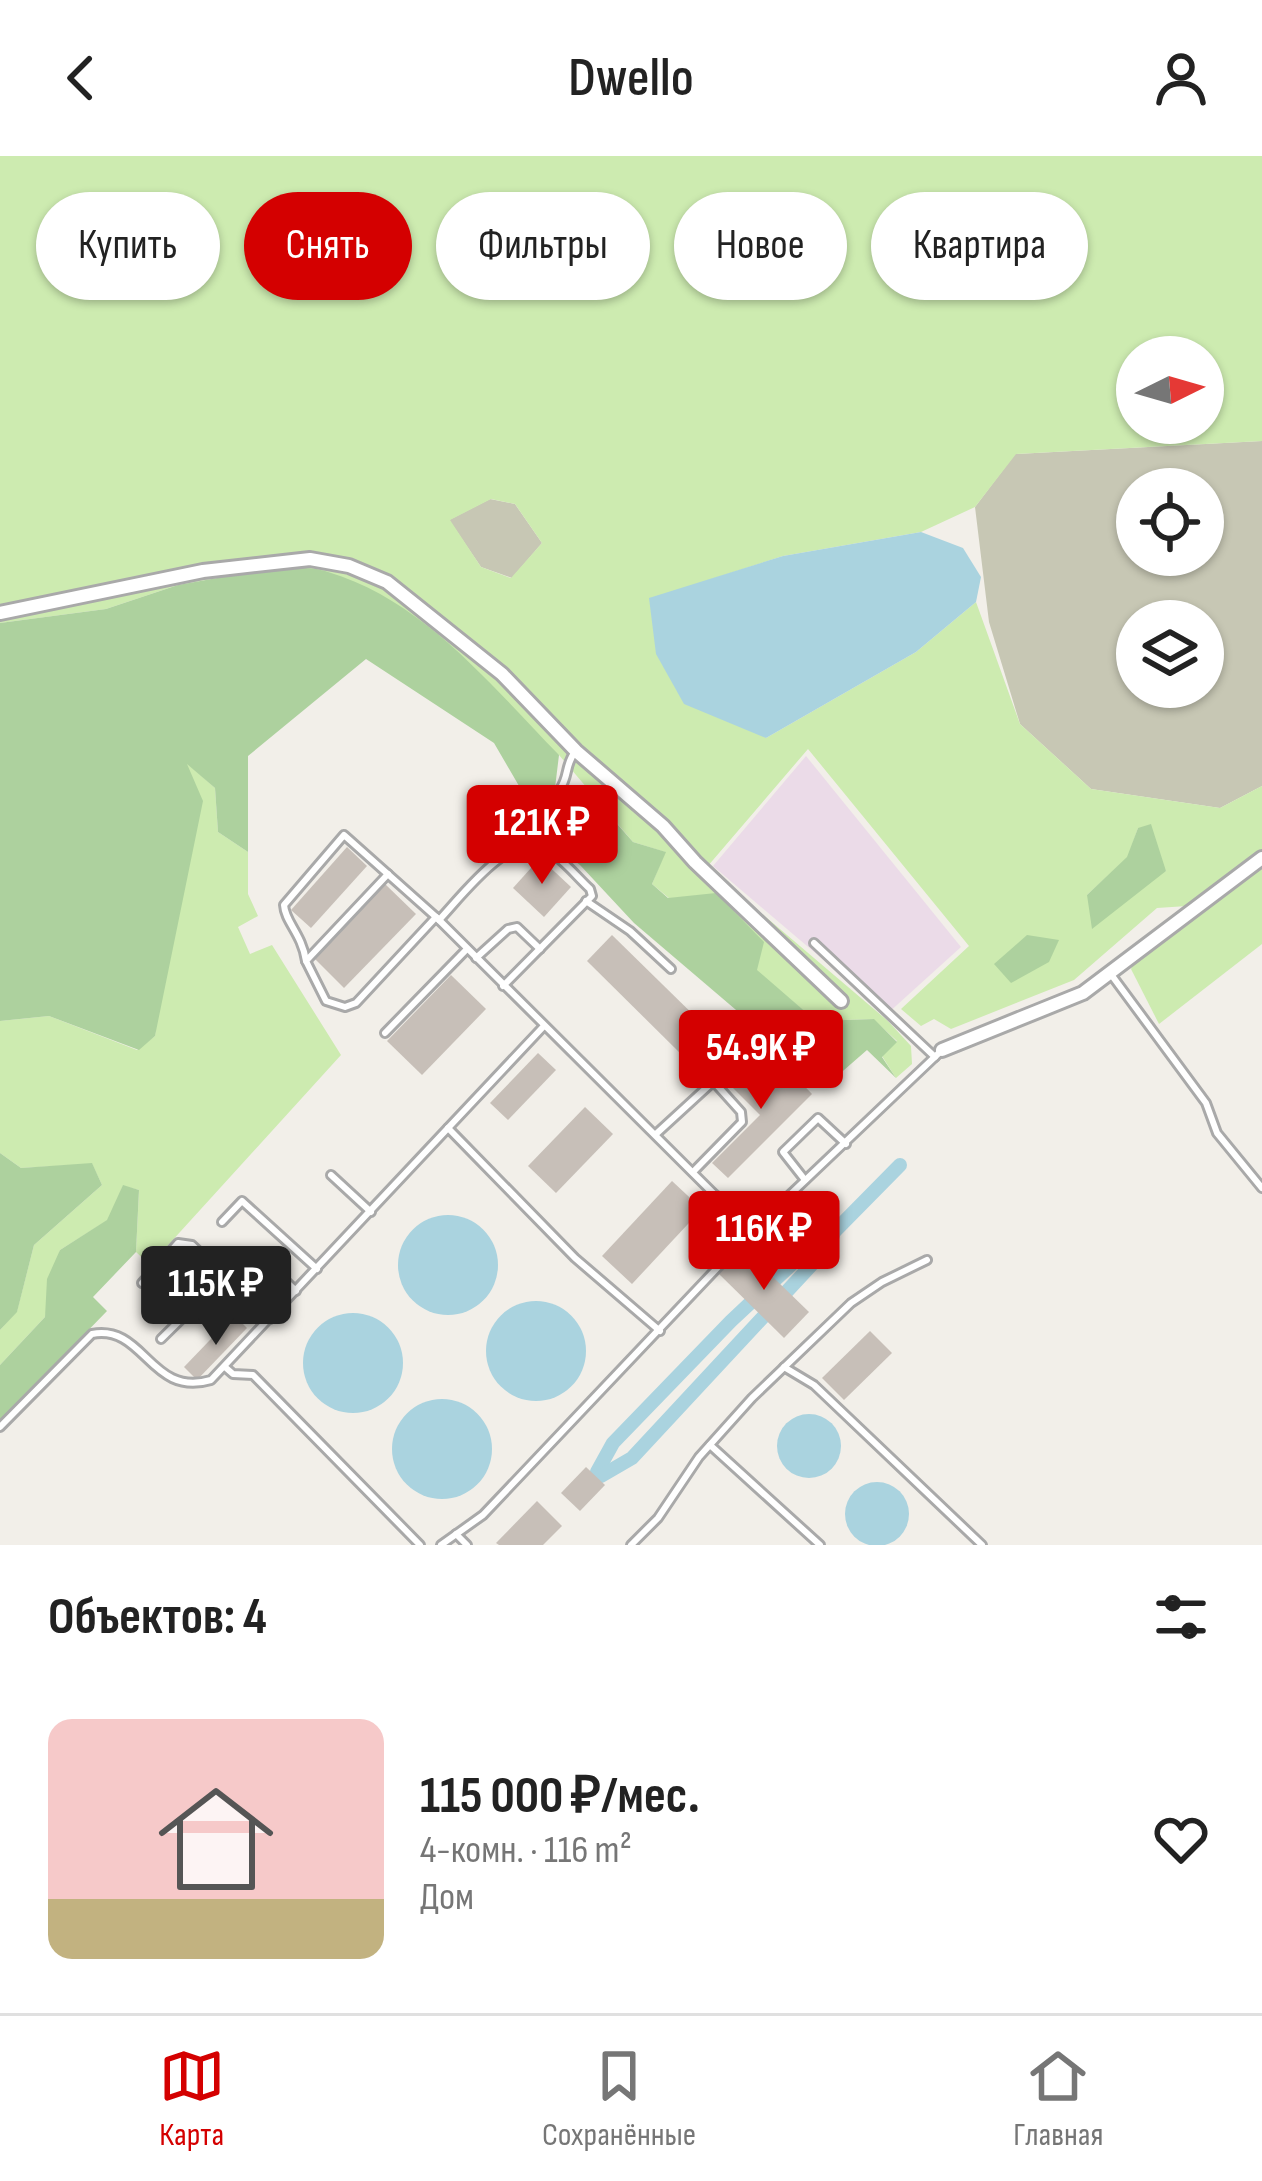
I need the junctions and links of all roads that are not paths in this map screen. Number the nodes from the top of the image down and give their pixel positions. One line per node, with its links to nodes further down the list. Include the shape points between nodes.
1 (0, 613): 2 (street, via 203,571 310,560 350,566 420,605)
2 (576, 751): 3 (lane, via 562,788 526,822); 16 (street)
3 (515, 847): 6 (lane, via 544,846 590,889); 7 (lane)
4 (1262, 858): 14 (street)
5 (388, 874): 7 (lane); 12 (lane); 12 (lane, via 344,835 284,905)
6 (586, 902): 10 (lane); 13 (lane)
7 (437, 918): 9 (lane); 12 (lane, via 345,1007 326,1001)
8 (814, 944): 19 (lane)
9 (467, 949): 11 (lane); 18 (lane)
10 (540, 950): 11 (lane, via 518,927); 15 (lane)
11 (476, 958): 15 (lane)
12 (306, 961)
13 (671, 969)
14 (1110, 973): 19 (street, via 1083,993); 27 (lane)
15 (503, 986): 17 (lane)
16 (841, 1001)
17 (543, 1027): 22 (lane); 23 (lane)
18 (385, 1033)
19 (939, 1054): 24 (lane)
20 (740, 1057): 21 (lane)
21 (714, 1082): 23 (lane); 26 (lane, via 742,1122)
22 (448, 1128): 31 (lane); 41 (lane, via 575,1258)
23 (656, 1134): 26 (lane)
24 (846, 1144): 29 (lane); 29 (lane, via 818,1118 783,1152)
25 (1262, 1168): 27 (lane)
26 (692, 1172): 33 (lane)
27 (1251, 1174): 30 (lane)
28 (332, 1175): 31 (lane)
29 (806, 1181): 33 (lane)
30 (1262, 1188)
31 (370, 1212): 36 (lane)
32 (222, 1222): 36 (lane, via 242,1201)
33 (756, 1227): 41 (lane)
34 (927, 1260): 43 (lane, via 851,1303)
35 (272, 1268): 39 (lane)
36 (317, 1269): 39 (lane)
37 (224, 1277): 38 (lane, via 192,1245 178,1243); 40 (lane); 42 (lane)
38 (142, 1283)
39 (296, 1292): 40 (lane)
40 (270, 1319): 44 (lane)
41 (660, 1331): 47 (lane)
42 (161, 1339)
43 (784, 1366): 46 (lane); 53 (lane, via 814,1385)
44 (225, 1367): 45 (lane, via 211,1380 178,1383 121,1337 92,1334); 48 (lane, via 253,1375)
45 (0, 1427)
46 (710, 1445): 51 (lane); 52 (lane)
47 (456, 1534): 49 (lane); 50 (lane)
48 (420, 1545)
49 (441, 1545)
50 (467, 1545)
51 (632, 1545)
52 (820, 1545)
53 (982, 1545)

